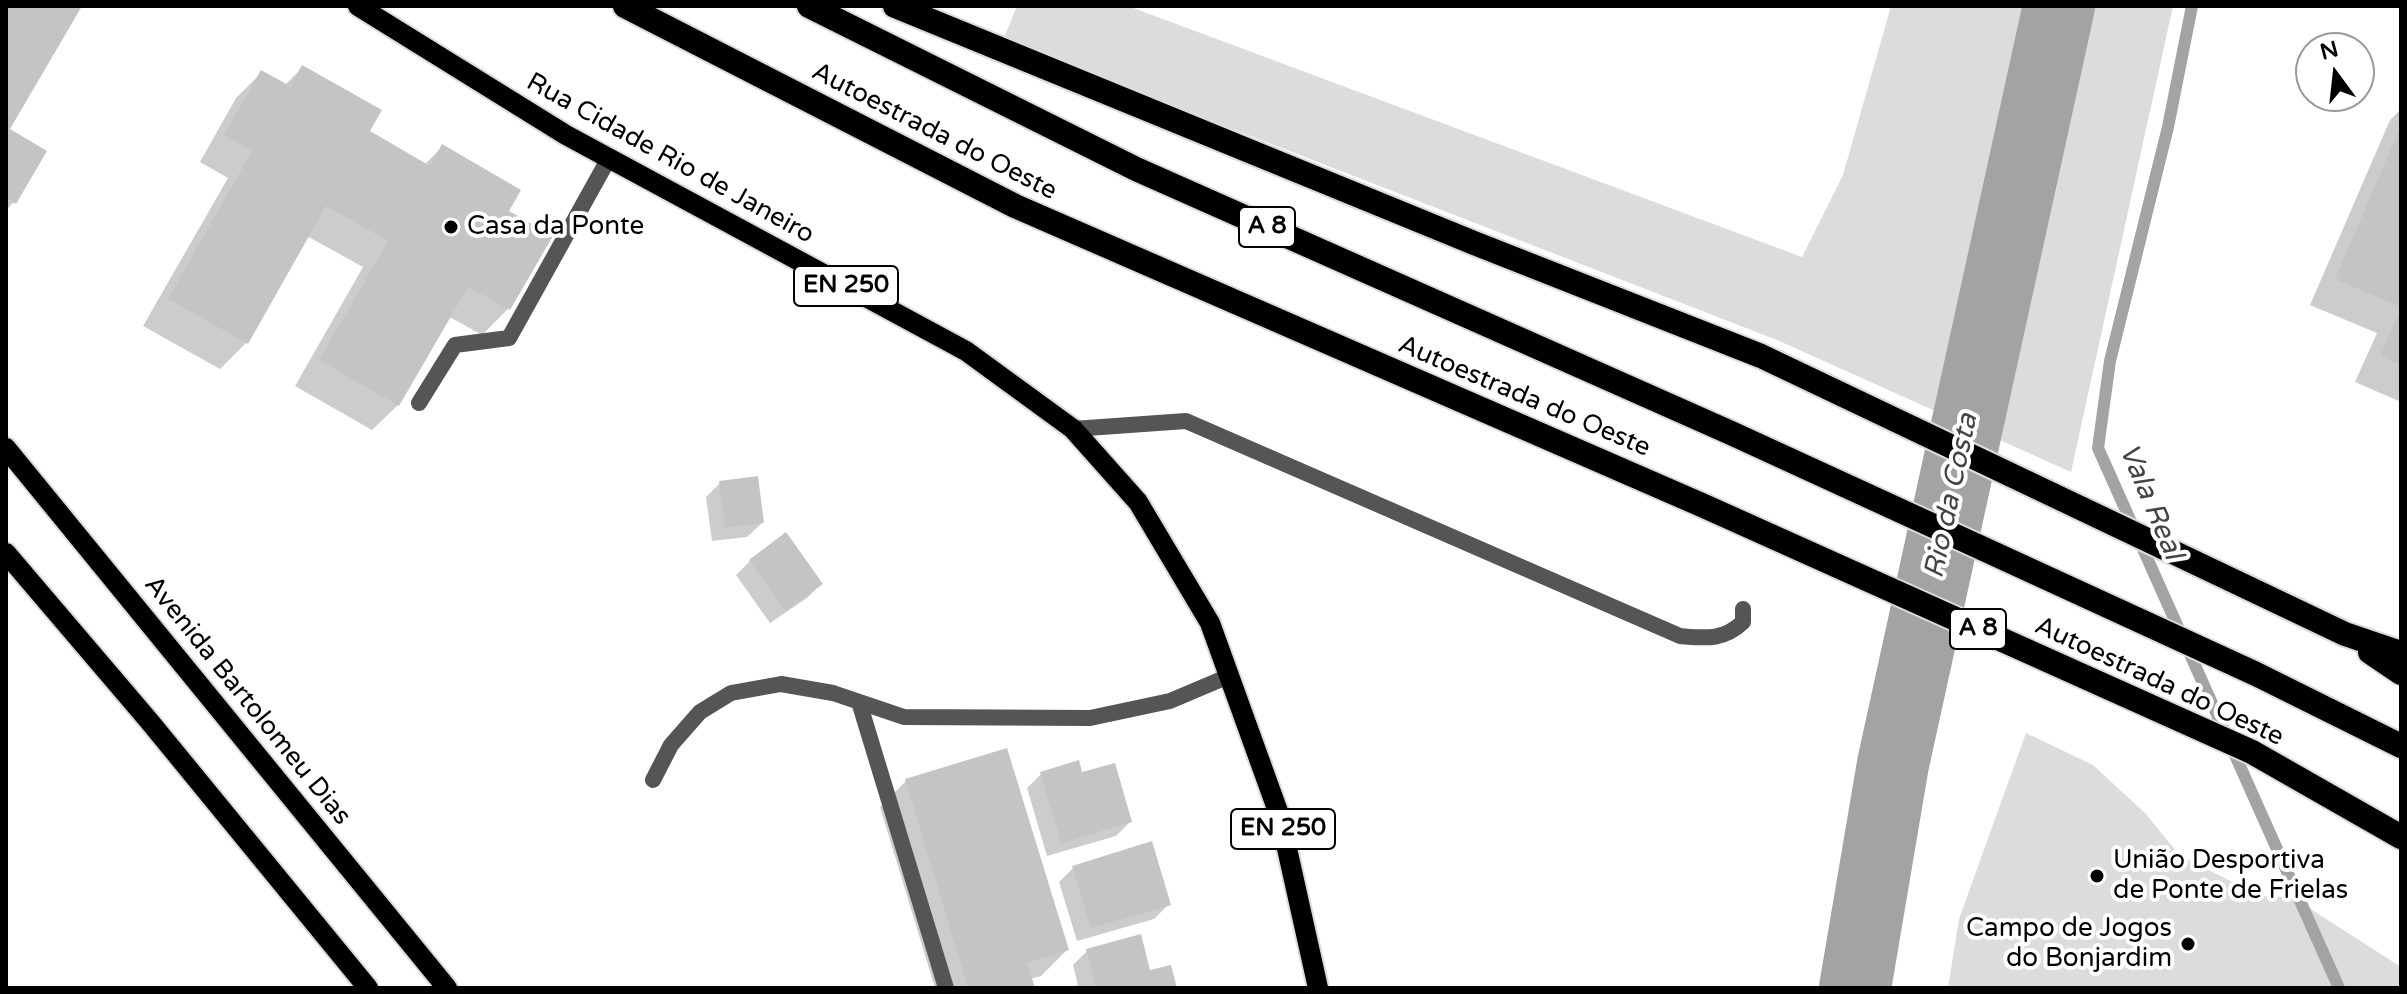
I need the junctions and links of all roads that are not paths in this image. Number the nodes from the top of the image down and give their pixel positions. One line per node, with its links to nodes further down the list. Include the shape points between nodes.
1 (358, 6): 5 (main road, Rua Cidade Rio de Janeiro / EN 250)
2 (625, 6): 18 (highway, Autoestrada do Oeste / A 8, via 1015,206 2252,752)
3 (809, 6): 16 (highway, Autoestrada do Oeste / A 8, via 1136,169 1731,433)
4 (895, 6): 11 (highway, via 1761,356)
5 (609, 158): 6 (street, via 509,338 455,345); 7 (main road, Rua Cidade Rio de Janeiro / EN 250, via 966,351)
6 (419, 403)
7 (1073, 429): 10 (street, via 1186,421 1680,636 1712,639 1731,633 1743,622); 14 (main road, Rua Cidade Rio de Janeiro / EN 250, via 1138,502 1210,623)
8 (6, 448): 20 (main road, Avenida Bartolomeu Dias)
9 (6, 553): 19 (main road)
10 (1743, 609)
11 (2345, 634): 12 (highway); 13 (highway)
12 (2401, 653)
13 (2401, 673)
14 (1229, 676): 15 (street, via 1170,701 1090,718 904,717); 22 (main road, EN 250, via 1280,817)
15 (859, 702): 17 (street, via 781,684 731,693 700,712 671,745); 21 (street)
16 (2401, 746)
17 (653, 780)
18 (2401, 837)
19 (368, 988)
20 (447, 988)
21 (946, 988)
22 (1318, 988)

